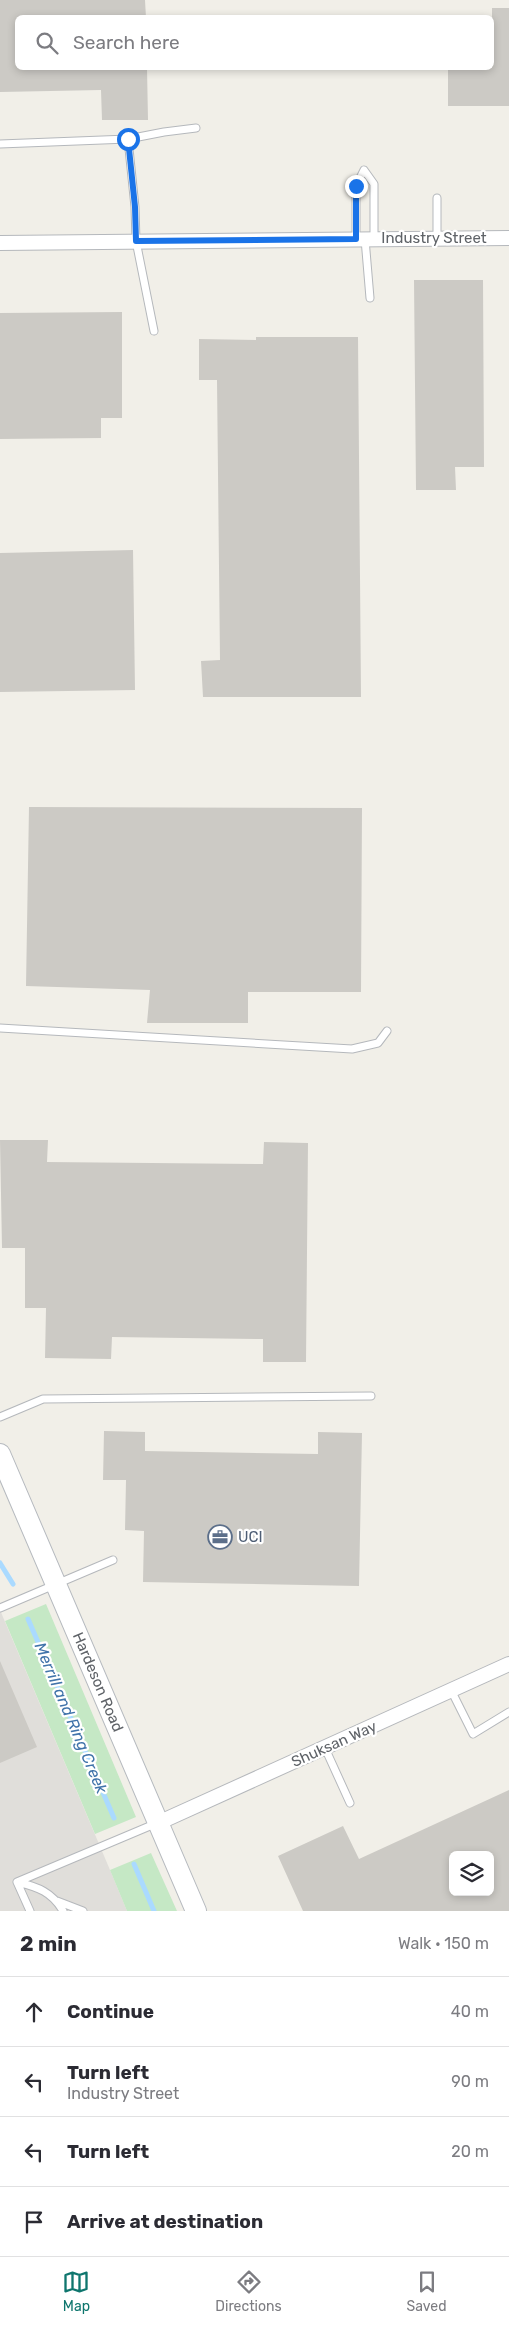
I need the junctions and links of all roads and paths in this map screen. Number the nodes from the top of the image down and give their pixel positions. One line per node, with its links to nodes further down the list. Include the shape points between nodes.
1 (196, 128): 2 (lane)
2 (128, 139): 3 (lane); 8 (lane)
3 (0, 144)
4 (437, 198): 5 (lane)
5 (437, 238): 6 (street, Industry Street); 7 (street, Industry Street)
6 (509, 238)
7 (365, 239): 7 (lane, via 374,184 364,170 356,186); 8 (street, Industry Street); 10 (lane)
8 (136, 241): 9 (street, Industry Street); 11 (lane)
9 (0, 243)
10 (370, 298)
11 (154, 331)
12 (0, 1028): 13 (lane, via 352,1048 378,1043)
13 (387, 1031)
14 (371, 1396): 15 (lane, via 43,1398)
15 (0, 1417)
16 (0, 1454): 18 (street, Hardeson Road)
17 (113, 1560): 18 (lane)
18 (56, 1584): 19 (lane); 25 (street, Hardeson Road)
19 (0, 1608)
20 (509, 1664): 21 (street, Shuksan Way)
21 (451, 1690): 22 (lane, via 473,1734); 23 (street, Shuksan Way)
22 (509, 1712)
23 (325, 1748): 24 (lane); 25 (street, Shuksan Way)
24 (350, 1803)
25 (158, 1823): 26 (lane); 31 (street, Hardeson Road)
26 (17, 1882): 27 (lane, via 40,1888); 28 (lane)
27 (57, 1901): 29 (lane); 30 (lane)
28 (30, 1911)
29 (62, 1911)
30 (83, 1911)
31 (196, 1911)

